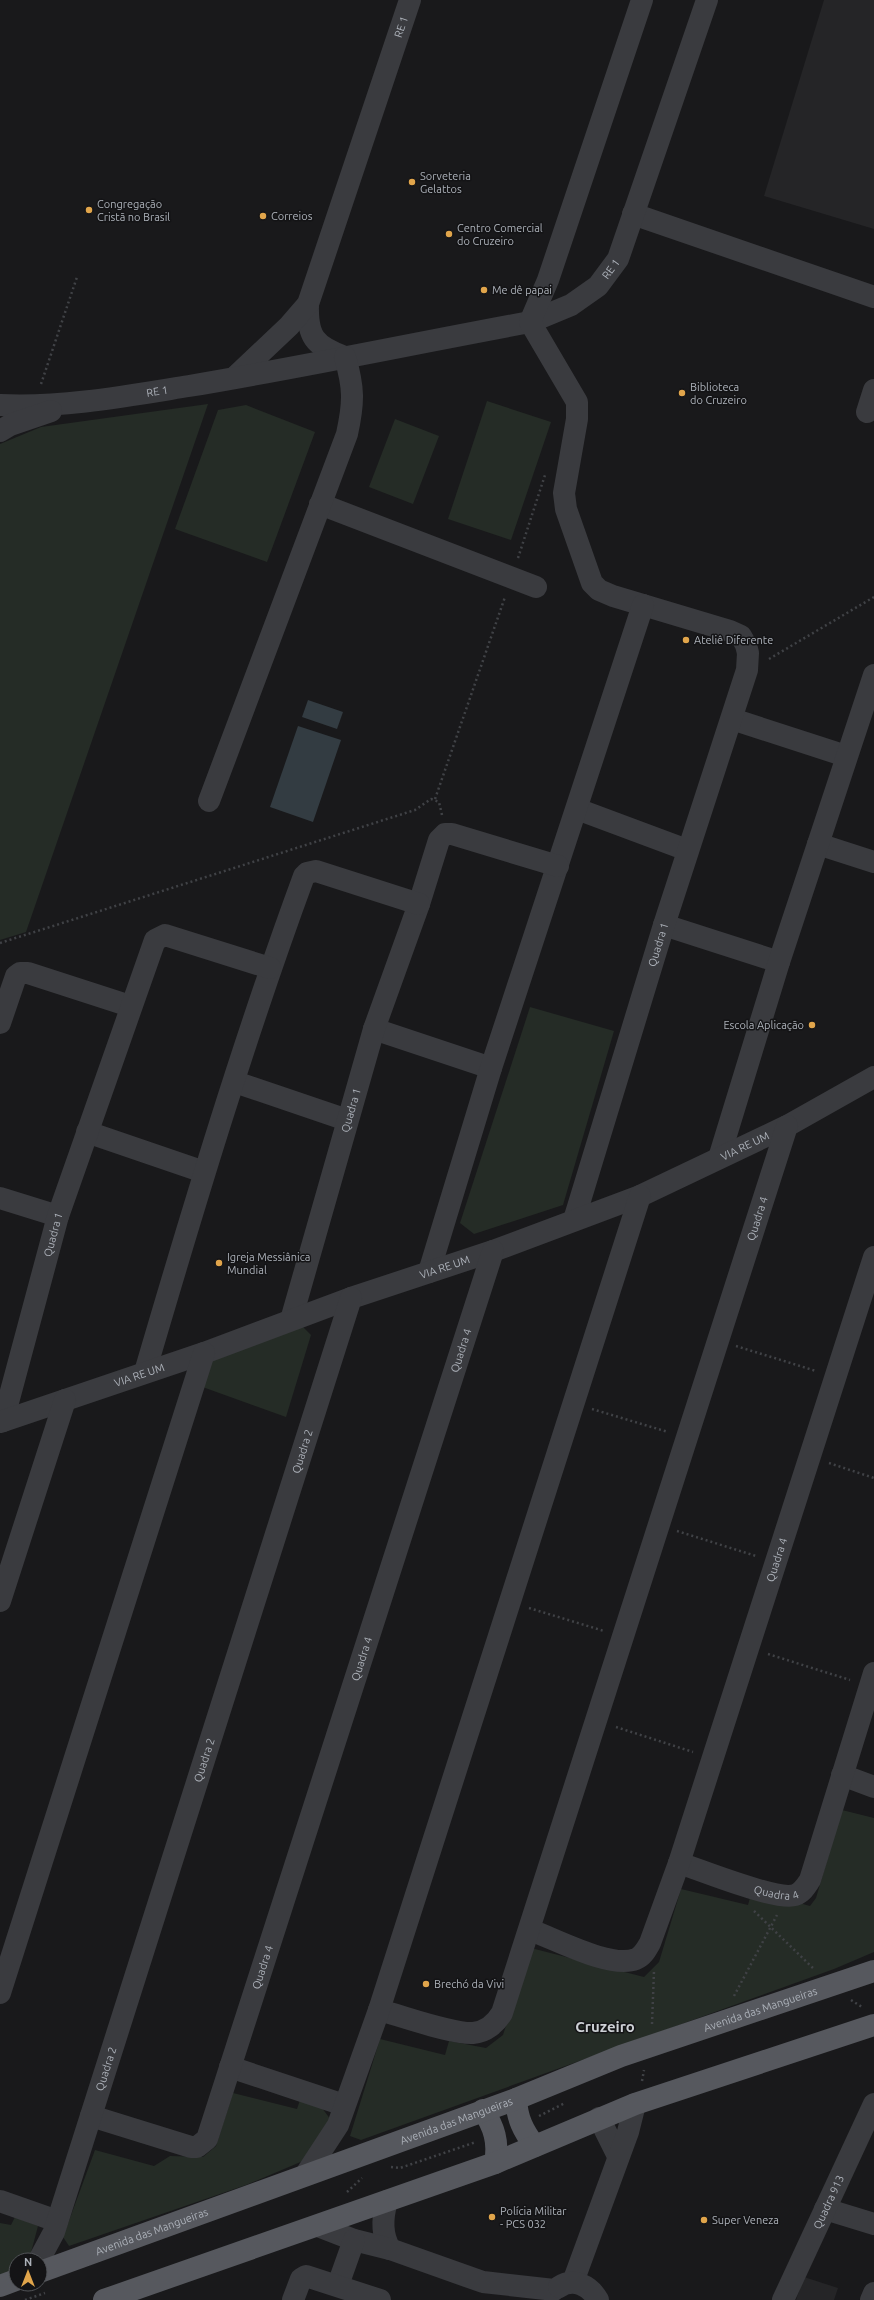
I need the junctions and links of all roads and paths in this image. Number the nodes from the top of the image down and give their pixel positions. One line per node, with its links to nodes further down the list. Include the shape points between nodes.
1 (410, 0): 7 (street, RE 1)
2 (642, 0): 8 (street, via 548,280)
3 (707, 0): 4 (street, RE 1)
4 (633, 214): 6 (street); 8 (street, RE 1, via 618,259 598,286 571,305)
5 (77, 277): 11 (path)
6 (874, 297)
7 (308, 304): 9 (street, RE 1, via 307,324 312,337 328,350); 10 (street, RE 1, via 290,326)
8 (530, 322): 9 (street, RE 1); 20 (street, via 577,402 577,419 564,493 566,509 592,583 599,590)
9 (345, 357): 10 (street, RE 1); 17 (street, via 352,382 352,410 347,434)
10 (234, 378): 13 (street, RE 1)
11 (39, 388)
12 (874, 390): 15 (street)
13 (79, 401): 14 (street, RE 1); 16 (street, RE 1, via 10,425)
14 (0, 405)
15 (866, 412)
16 (0, 431)
17 (320, 504): 18 (street); 25 (street)
18 (536, 587)
19 (874, 597): 21 (path, via 779,654)
20 (643, 605): 21 (street, Quadra 1, via 741,636 748,653); 26 (street)
21 (747, 670): 23 (street, Quadra 1)
22 (874, 675): 24 (street)
23 (732, 719): 24 (street); 29 (street, Quadra 1)
24 (846, 756): 28 (street)
25 (209, 801)
26 (577, 809): 29 (street); 31 (street)
27 (446, 834): 31 (street); 32 (street, Quadra 1, via 439,840); 34 (path, via 439,802 431,799 415,810)
28 (818, 844): 30 (street); 35 (street)
29 (687, 850): 33 (street, Quadra 1)
30 (874, 862)
31 (558, 866): 40 (street)
32 (419, 904): 36 (street, via 316,871 307,873); 39 (street, Quadra 1)
33 (664, 925): 35 (street); 51 (street, Quadra 1)
34 (0, 943)
35 (779, 962): 46 (street)
36 (270, 968): 37 (street, Quadra 1, via 161,935 154,940); 42 (street)
37 (130, 1006): 38 (street, via 28,973 20,973 16,976); 45 (street, Quadra 1)
38 (0, 1023)
39 (374, 1029): 40 (street); 43 (street, Quadra 1)
40 (491, 1068): 54 (street)
41 (874, 1077): 44 (street, VIA RE UM)
42 (235, 1082): 43 (street); 47 (street)
43 (347, 1120): 56 (street, Quadra 1)
44 (787, 1126): 46 (street, VIA RE UM); 57 (street, Quadra 4)
45 (87, 1132): 47 (street); 50 (street, Quadra 1)
46 (719, 1158): 48 (street, VIA RE UM)
47 (204, 1172): 59 (street)
48 (640, 1196): 51 (street, VIA RE UM); 62 (street)
49 (0, 1198): 50 (street)
50 (58, 1216): 63 (street, Quadra 1)
51 (574, 1220): 52 (street, VIA RE UM)
52 (493, 1251): 54 (street, VIA RE UM); 89 (street, Quadra 4)
53 (874, 1257): 60 (street, Quadra 4)
54 (428, 1272): 55 (street, VIA RE UM)
55 (351, 1298): 56 (street, VIA RE UM); 96 (street, Quadra 2)
56 (291, 1320): 58 (street, VIA RE UM)
57 (719, 1341): 60 (path); 64 (street, Quadra 4)
58 (204, 1352): 59 (street, VIA RE UM); 85 (street)
59 (145, 1372): 61 (street, VIA RE UM)
60 (835, 1377): 65 (street, Quadra 4)
61 (65, 1400): 63 (street, VIA RE UM); 69 (street)
62 (573, 1403): 64 (path); 70 (street)
63 (1, 1421)
64 (687, 1438): 67 (street, Quadra 4)
65 (809, 1457): 66 (path); 68 (street, Quadra 4)
66 (874, 1478)
67 (660, 1525): 68 (path); 71 (street, Quadra 4)
68 (775, 1563): 72 (street, Quadra 4)
69 (0, 1600)
70 (510, 1602): 71 (path); 86 (street)
71 (624, 1636): 74 (street, Quadra 4)
72 (748, 1647): 73 (path); 75 (street, Quadra 4)
73 (872, 1680): 76 (street, Quadra 4)
74 (597, 1721): 75 (path); 82 (street, Quadra 4)
75 (712, 1759): 78 (street, Quadra 4)
76 (842, 1775): 77 (street); 79 (street, Quadra 4, via 810,1880 803,1891)
77 (874, 1787)
78 (679, 1863): 79 (street, Quadra 4); 82 (street, Quadra 4, via 650,1943 645,1953 636,1959 606,1959)
79 (787, 1896): 81 (path)
80 (749, 1906): 81 (path)
81 (771, 1927): 84 (path); 87 (path)
82 (530, 1930): 86 (street, Quadra 4, via 502,2013 496,2023 486,2029 474,2033 458,2032)
83 (874, 1971): 84 (main road, Avenida das Mangueiras)
84 (831, 1986): 87 (main road, Avenida das Mangueiras)
85 (0, 1993)
86 (379, 2010): 95 (street)
87 (719, 2023): 92 (main road, Avenida das Mangueiras, via 621,2056)
88 (874, 2025): 91 (main road)
89 (230, 2067): 95 (street); 96 (street, Quadra 4, via 207,2139 197,2147)
90 (645, 2069): 91 (path)
91 (638, 2094): 97 (main road); 99 (street, via 628,2132)
92 (516, 2099): 94 (main road, Avenida das Mangueiras); 98 (main road, via 516,2112 521,2125)
93 (874, 2104): 105 (street, Quadra 913)
94 (483, 2110): 100 (main road, Avenida das Mangueiras); 101 (main road, via 496,2136)
95 (341, 2115): 100 (street); 102 (street)
96 (92, 2116): 108 (street, Quadra 2)
97 (599, 2118): 98 (main road); 99 (street)
98 (535, 2146): 101 (main road)
99 (618, 2156): 116 (street)
100 (350, 2157): 102 (main road, Avenida das Mangueiras); 106 (path, via 363,2177 337,2202)
101 (495, 2162): 104 (main road)
102 (306, 2174): 113 (main road, Avenida das Mangueiras)
103 (0, 2201): 108 (street)
104 (387, 2201): 106 (main road); 111 (street, via 383,2225 385,2241)
105 (825, 2209): 107 (street); 124 (street, Quadra 913)
106 (343, 2217): 109 (main road)
107 (874, 2224)
108 (56, 2226): 112 (street, Quadra 2); 113 (street, Quadra 2, via 54,2245)
109 (318, 2226): 110 (street); 118 (main road)
110 (354, 2240): 111 (street); 115 (street)
111 (390, 2249): 119 (street, via 484,2282)
112 (43, 2252)
113 (64, 2263): 114 (main road, Avenida das Mangueiras)
114 (48, 2269)
115 (338, 2285): 122 (street, via 304,2276); 123 (street)
116 (558, 2291): 119 (street); 120 (street, via 584,2285)
117 (874, 2293): 125 (street)
118 (128, 2296): 121 (main road)
119 (508, 2296)
120 (601, 2297)
121 (104, 2300)
122 (294, 2300)
123 (380, 2300)
124 (783, 2300)
125 (871, 2300)

